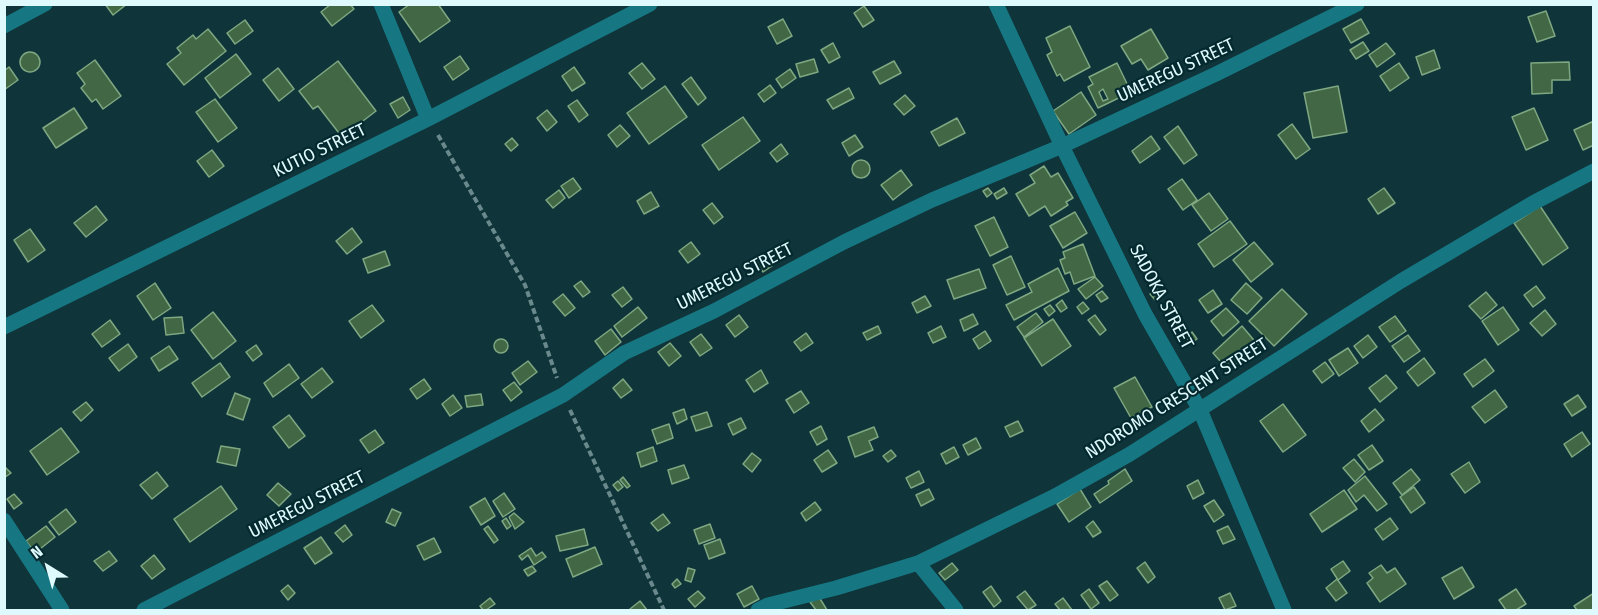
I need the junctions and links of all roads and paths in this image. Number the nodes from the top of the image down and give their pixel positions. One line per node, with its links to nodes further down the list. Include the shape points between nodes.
1 (45, 4): 6 (street)
2 (381, 4): 7 (street)
3 (650, 4): 7 (street, KUTIO STREET)
4 (996, 4): 8 (street, SADOKA STREET)
5 (1358, 4): 8 (street, UMEREGU STREET)
6 (4, 26)
7 (428, 119): 10 (street, KUTIO STREET); 11 (path, via 525,285)
8 (1062, 146): 11 (street, UMEREGU STREET, via 844,242 714,311 624,353); 12 (street, SADOKA STREET, via 1145,314)
9 (1593, 171): 12 (street, NDOROMO CRESCENT STREET, via 1401,281)
10 (4, 327)
11 (563, 395): 16 (street, UMEREGU STREET); 17 (path)
12 (1200, 410): 14 (street, NDOROMO CRESCENT STREET, via 1054,496); 20 (street, SADOKA STREET)
13 (4, 520): 15 (street)
14 (918, 563): 18 (street, NDOROMO CRESCENT STREET); 19 (street)
15 (62, 610)
16 (144, 610)
17 (664, 610)
18 (758, 610)
19 (956, 610)
20 (1284, 610)

